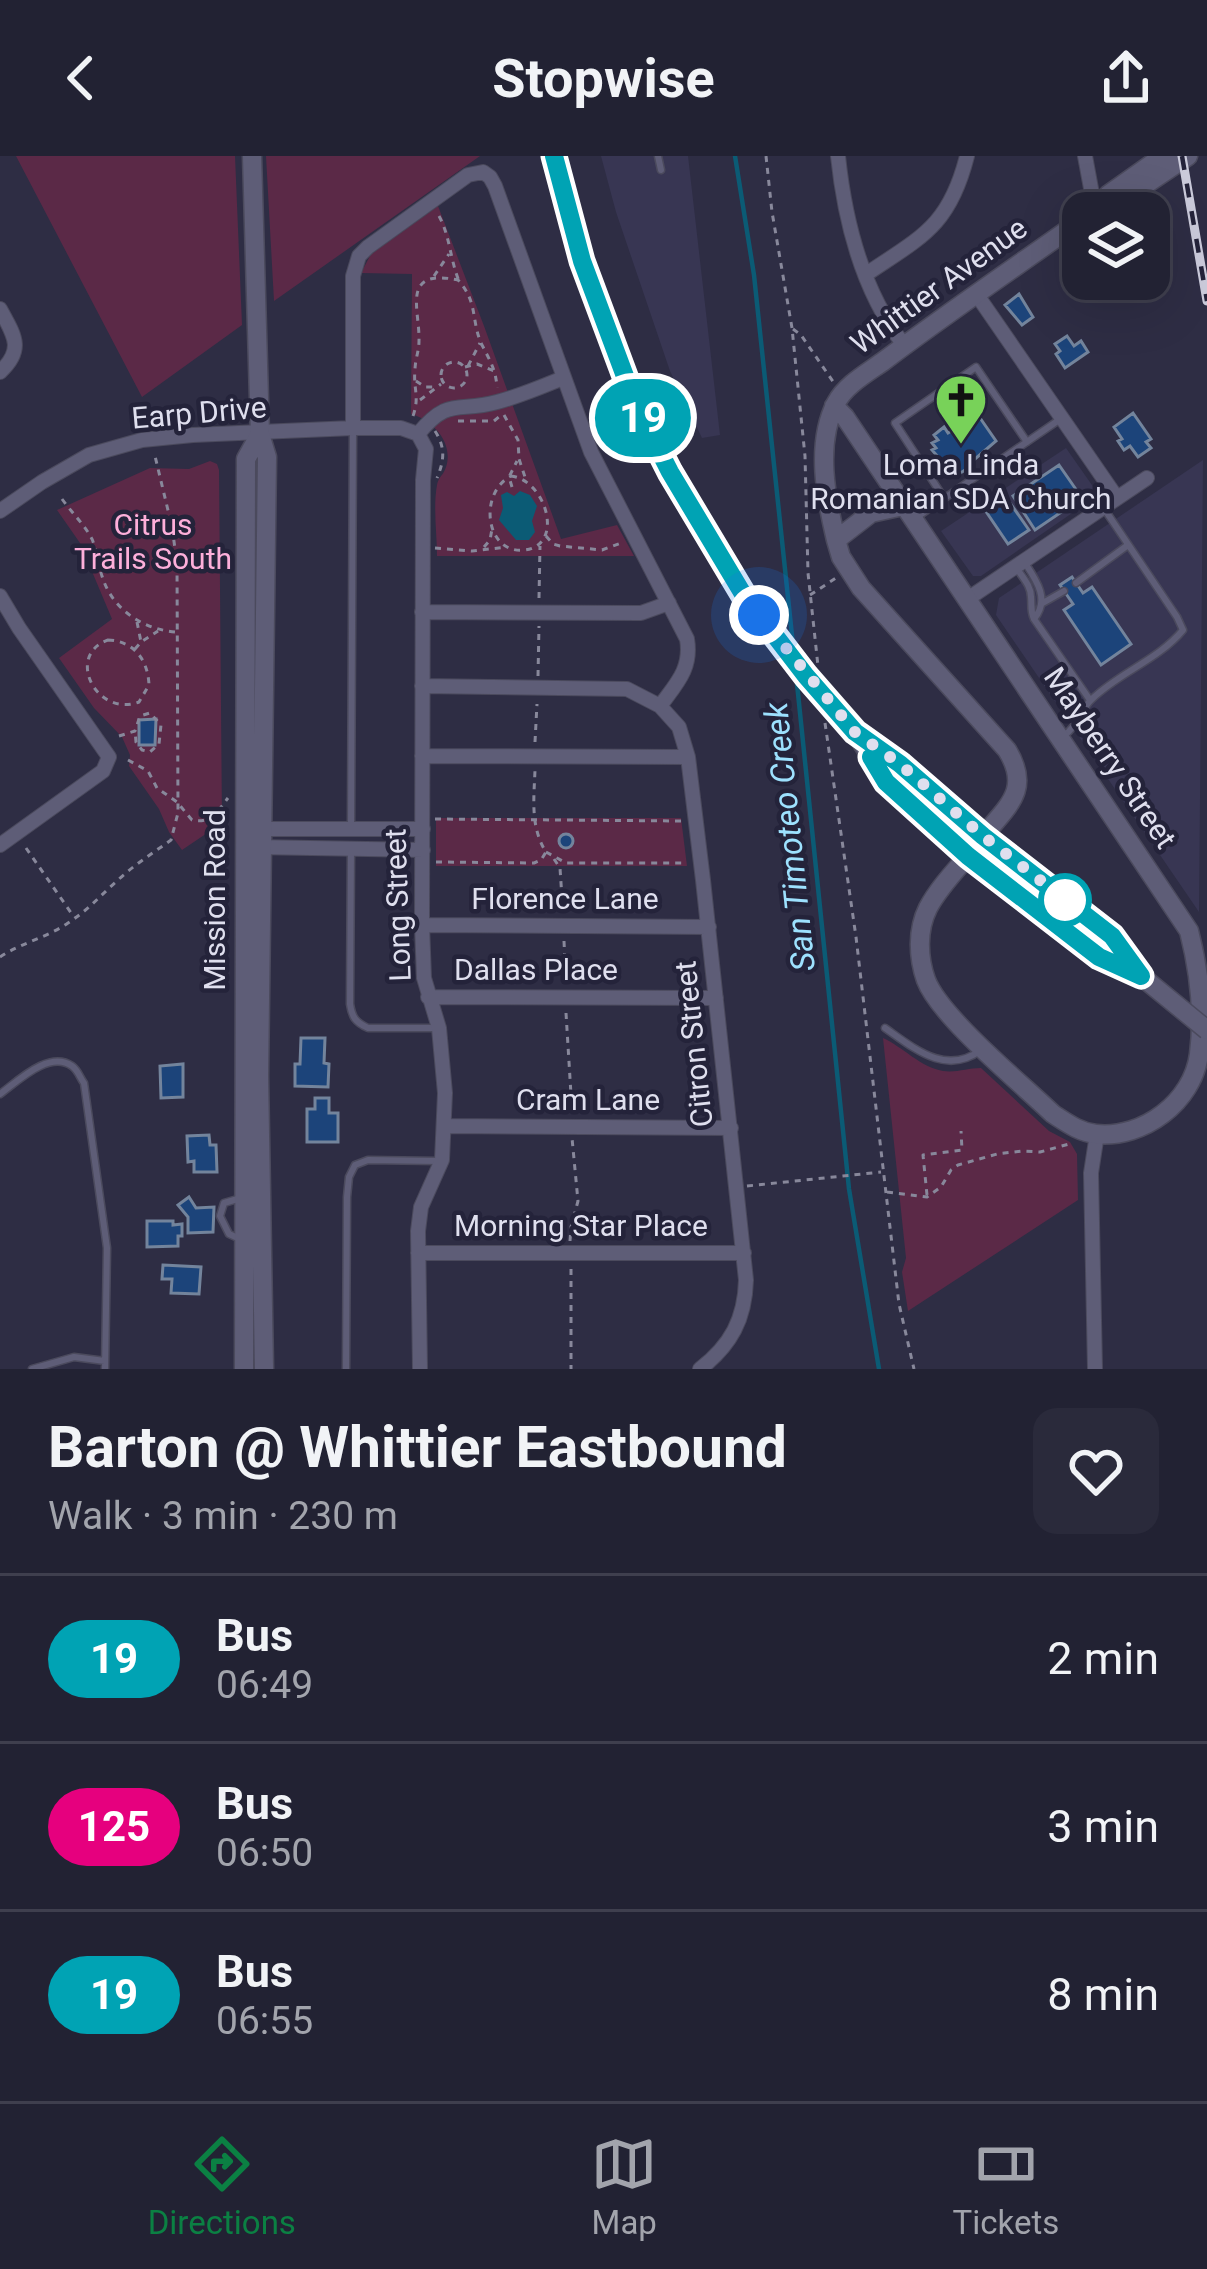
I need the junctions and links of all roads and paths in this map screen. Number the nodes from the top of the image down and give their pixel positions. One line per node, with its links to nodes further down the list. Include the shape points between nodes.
1 (252, 156): 42 (street, Mission Road)
2 (554, 156): 87 (street, bridge, via 582,261 670,472 743,594)
3 (658, 156): 10 (lane)
4 (766, 156): 22 (path)
5 (838, 156): 17 (street)
6 (967, 156): 17 (street, via 928,233)
7 (1085, 156): 11 (street)
8 (1163, 156): 12 (street, Whittier Avenue)
9 (1188, 156): 13 (street, Whittier Avenue)
10 (661, 170)
11 (1088, 192)
12 (1112, 192)
13 (1134, 192)
14 (434, 210): 16 (path)
15 (1062, 234): 20 (street, Whittier Avenue)
16 (449, 253): 18 (path); 19 (path)
17 (865, 275): 24 (street)
18 (431, 279)
19 (460, 282)
20 (977, 295): 24 (street, Whittier Avenue); 35 (street)
21 (0, 309): 26 (street, via 14,336 14,355)
22 (792, 328): 32 (path); 67 (path)
23 (480, 341): 25 (path)
24 (904, 346): 32 (street, Whittier Avenue)
25 (466, 367): 27 (path); 30 (path, via 461,386); 30 (path, via 446,364)
26 (0, 372)
27 (495, 372)
28 (563, 378): 40 (street, via 495,186 483,172 467,175 359,256); 41 (street, via 500,402 448,408); 70 (street, via 591,452)
29 (415, 380): 31 (path)
30 (442, 383): 31 (path)
31 (436, 387): 33 (path)
32 (838, 400): 54 (street, Mayberry Street); 58 (street, via 824,466)
33 (418, 402)
34 (503, 411): 37 (path)
35 (1062, 418): 43 (lane); 49 (street)
36 (454, 421): 37 (path)
37 (495, 421): 39 (path)
38 (441, 424): 41 (path)
39 (510, 427)
40 (353, 428): 41 (street, Earp Drive); 42 (street, Earp Drive); 98 (lane)
41 (426, 432): 72 (street, Long Street)
42 (260, 434): 53 (street, Earp Drive, via 142,440 89,455); 100 (street, Mission Road, via 267,457)
43 (1027, 442): 50 (lane); 50 (lane, via 976,368 896,423)
44 (155, 456): 76 (path, via 175,545)
45 (519, 458): 46 (path)
46 (509, 477): 48 (path); 55 (path, via 492,496); 56 (path, via 525,479 538,494)
47 (1147, 478): 49 (street)
48 (512, 487)
49 (1117, 497): 52 (street)
50 (944, 498): 54 (lane)
51 (62, 500): 74 (path, via 88,532 112,597)
52 (1103, 507): 60 (lane); 63 (street)
53 (0, 511)
54 (908, 513): 58 (street, via 871,513); 69 (street, Mayberry Street)
55 (493, 527): 61 (path, via 512,550); 62 (path)
56 (545, 535): 59 (path); 61 (path)
57 (627, 539): 59 (path, via 602,550)
58 (836, 540): 64 (street)
59 (554, 544): 61 (path)
60 (1128, 545): 65 (lane); 81 (lane, via 1183,629)
61 (537, 546)
62 (481, 549)
63 (1020, 564): 69 (street); 71 (lane); 73 (lane)
64 (847, 569): 67 (path); 99 (street, via 1015,763 1015,793)
65 (1076, 583)
66 (1064, 591): 71 (lane)
67 (810, 595): 79 (path)
68 (0, 596): 101 (street, via 109,757 103,771)
69 (966, 600): 89 (street, Mayberry Street)
70 (669, 603): 72 (street, via 641,614); 83 (street, via 689,655)
71 (1041, 604): 73 (lane)
72 (422, 612): 80 (street, Long Street)
73 (1034, 619): 81 (lane)
74 (137, 620): 75 (path); 77 (path)
75 (160, 630): 76 (path); 77 (path)
76 (177, 632): 94 (path)
77 (140, 642): 78 (path)
78 (135, 650): 82 (path, via 148,676); 82 (path, via 118,640 100,643 87,666 102,696)
79 (820, 682)
80 (422, 686): 83 (street, via 609,686); 90 (street, Long Street)
81 (1090, 700): 89 (lane)
82 (139, 702): 84 (path)
83 (660, 706): 91 (street, Citron Street, via 679,727)
84 (146, 713): 86 (path); 86 (path, via 161,725 159,744 142,750)
85 (825, 726): 128 (path)
86 (135, 731): 88 (path)
87 (855, 732): 99 (street); 106 (street, via 886,782)
88 (119, 736)
89 (1060, 739): 126 (street, Mayberry Street, via 1178,912 1199,979 1198,1055 1184,1092 1143,1127)
90 (422, 756): 91 (street); 97 (street, Long Street)
91 (688, 758): 113 (street, Citron Street)
92 (128, 760): 94 (path)
93 (233, 793): 94 (path, via 207,820 192,820)
94 (177, 802): 111 (path, via 171,840)
95 (534, 820): 96 (path); 97 (path); 105 (path)
96 (682, 820)
97 (428, 824): 98 (street); 104 (street, Long Street)
98 (351, 829): 100 (street); 103 (street)
99 (983, 836): 115 (street, via 1112,936)
100 (253, 838): 103 (street); 136 (street, Mission Road); 137 (street, Mission Road)
101 (0, 845)
102 (26, 848): 111 (path)
103 (351, 849): 104 (street); 118 (lane, via 352,1016 368,1028)
104 (423, 850): 112 (street, Long Street)
105 (546, 852): 107 (path, via 536,862); 108 (path)
106 (968, 856): 115 (street, via 1099,957); 121 (street, via 926,911 918,946 940,1004)
107 (434, 862)
108 (571, 863): 109 (path); 110 (path)
109 (687, 863)
110 (561, 874)
111 (75, 919): 114 (path)
112 (422, 925): 113 (street, Florence Lane); 116 (street, Long Street)
113 (709, 927): 117 (street, Citron Street)
114 (0, 957)
115 (1141, 976): 120 (street, bridge)
116 (428, 997): 117 (street, Dallas Place); 118 (street, Long Street)
117 (716, 998): 124 (street, Citron Street)
118 (440, 1028): 123 (street, Long Street)
119 (885, 1028): 121 (lane, via 933,1059 953,1062)
120 (1207, 1030)
121 (984, 1048): 126 (street, via 1053,1114)
122 (0, 1094): 134 (lane, via 54,1062 72,1066 85,1083 106,1248)
123 (444, 1126): 124 (street, Cram Lane); 127 (street, Long Street)
124 (731, 1128): 129 (street, Citron Street)
125 (962, 1131): 131 (path, via 962,1150 923,1155)
126 (1096, 1139): 131 (path, via 958,1165); 142 (street)
127 (442, 1160): 132 (street, Long Street, via 421,1207); 138 (lane, via 368,1160 352,1170)
128 (883, 1172): 129 (path); 130 (path)
129 (737, 1187): 133 (street, Citron Street)
130 (886, 1192): 131 (path); 141 (path)
131 (927, 1197)
132 (418, 1252): 133 (street, Morning Star Place); 139 (street, Long Street)
133 (744, 1253): 140 (street, Citron Street, via 745,1306 718,1355)
134 (105, 1365): 135 (lane, via 74,1358)
135 (32, 1369)
136 (244, 1369)
137 (264, 1369)
138 (346, 1369)
139 (420, 1369)
140 (700, 1369)
141 (914, 1369)
142 (1095, 1369)

